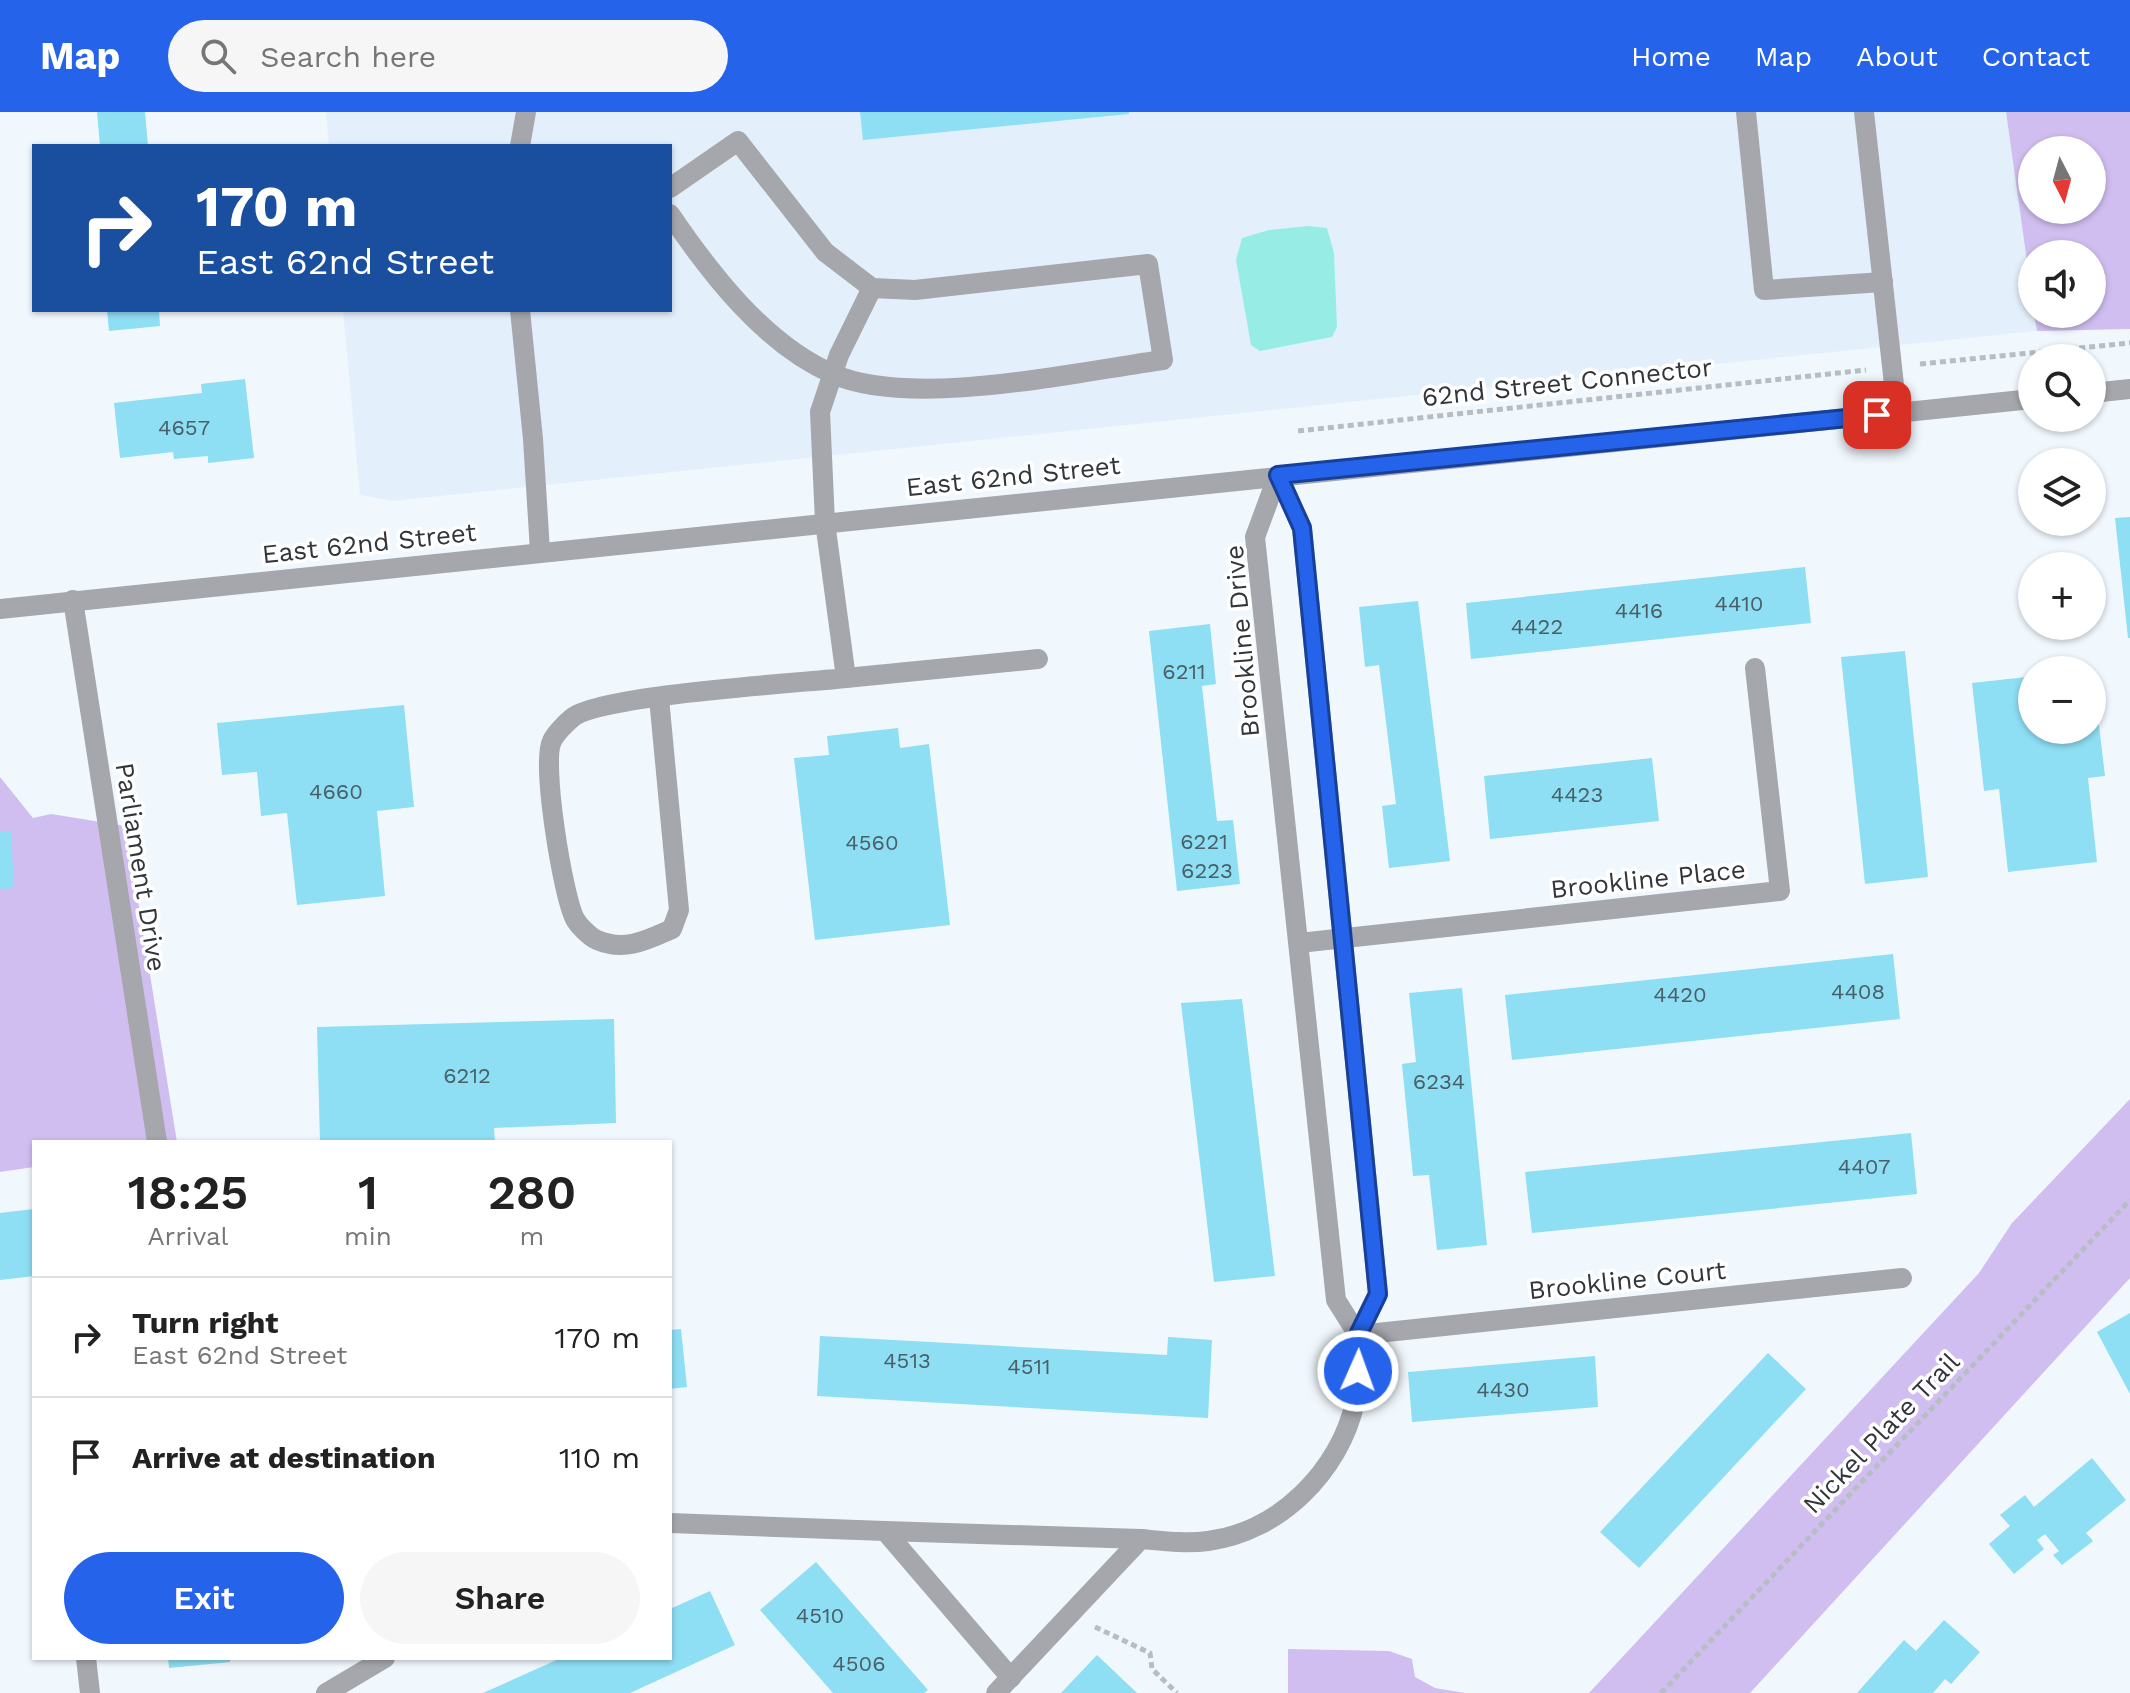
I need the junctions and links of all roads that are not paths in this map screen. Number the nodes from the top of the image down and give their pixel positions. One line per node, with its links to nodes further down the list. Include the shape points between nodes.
1 (526, 112): 4 (street)
2 (1746, 112): 7 (street, via 1764,290)
3 (1864, 112): 7 (street)
4 (520, 144)
5 (672, 187): 8 (street, via 738,141 825,252)
6 (672, 217): 10 (street, via 705,266 772,335)
7 (1883, 282): 14 (street)
8 (872, 288): 10 (street); 10 (street, via 915,290 1148,264 1163,360 939,389 890,388)
9 (520, 312): 17 (street)
10 (833, 374): 16 (street, via 820,412)
11 (2130, 389): 12 (street)
12 (2106, 392)
13 (2018, 400): 14 (street, East 62nd Street)
14 (1897, 412): 15 (street, East 62nd Street)
15 (1278, 475): 16 (street, East 62nd Street); 24 (street, via 1302,528); 25 (street, Brookline Drive, via 1255,537)
16 (825, 522): 17 (street, East 62nd Street); 22 (street)
17 (540, 551): 18 (street, East 62nd Street)
18 (73, 600): 19 (street, East 62nd Street); 26 (street, Parliament Drive)
19 (0, 609)
20 (1038, 659): 22 (street)
21 (1755, 668): 24 (street, Brookline Place, via 1780,891)
22 (846, 678): 23 (street)
23 (659, 698): 23 (street, via 604,704 573,716 551,742 548,772 567,898 576,922 595,940 630,946 672,929 679,910)
24 (1343, 939): 25 (street, Brookline Place); 28 (street, via 1378,1294)
25 (1299, 943): 28 (street, Brookline Drive, via 1336,1300)
26 (157, 1140)
27 (1902, 1278): 28 (street, Brookline Court)
28 (1358, 1335): 31 (street, via 1357,1387 1349,1420 1335,1452 1303,1494 1260,1525 1211,1541)
29 (672, 1523): 30 (street)
30 (885, 1531): 31 (street); 34 (street)
31 (1141, 1539): 34 (street)
32 (86, 1660): 35 (street)
33 (382, 1660): 36 (street)
34 (1004, 1686)
35 (90, 1693)
36 (326, 1693)

